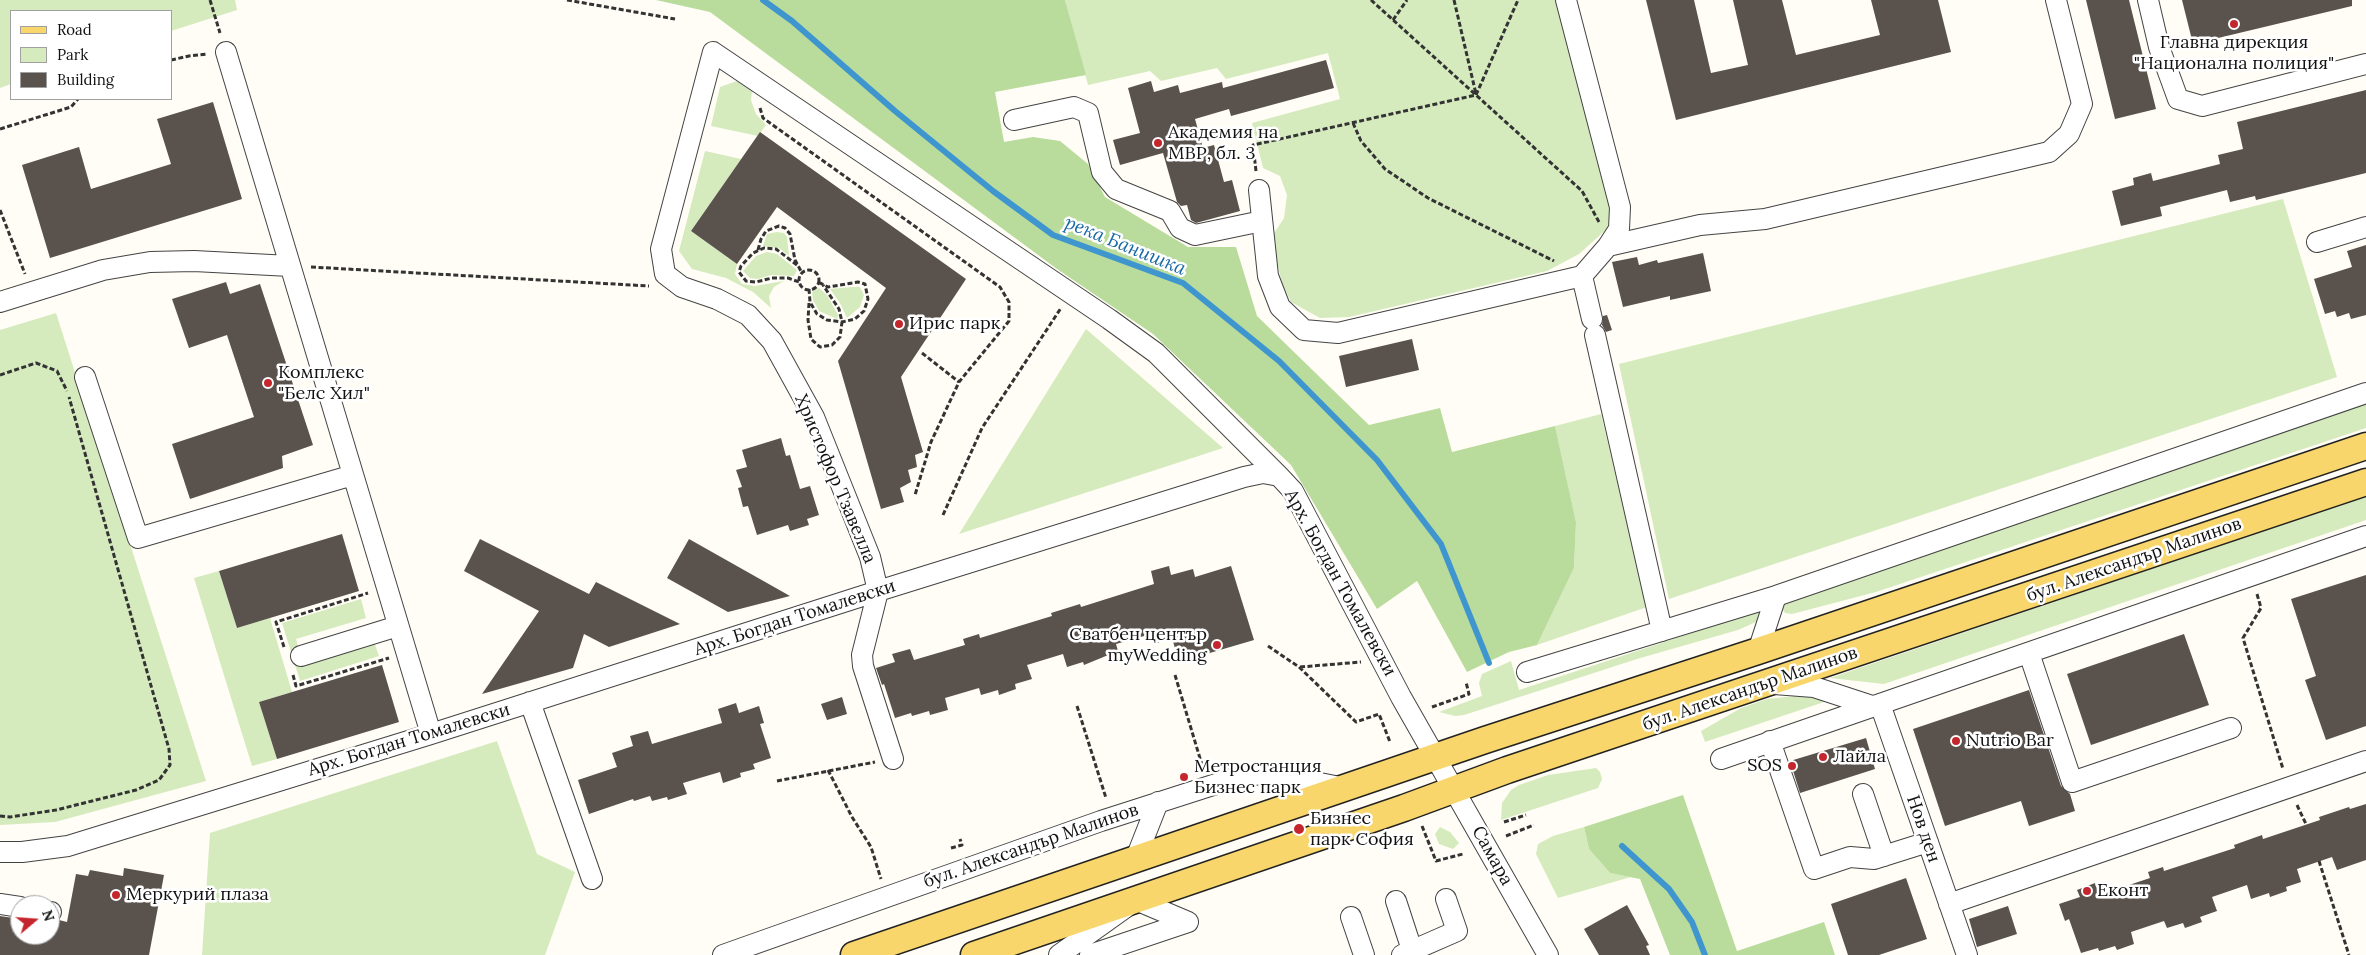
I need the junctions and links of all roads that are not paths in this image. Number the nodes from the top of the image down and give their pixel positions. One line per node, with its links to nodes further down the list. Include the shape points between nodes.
1 (1566, 0): 11 (street, via 1620,208 1619,229)
2 (2056, 0): 11 (street, via 2082,104 2069,134 2049,152 1765,219 1700,225)
3 (2148, 0): 5 (street, via 2159,46 2178,99 2202,106)
4 (226, 52): 12 (street)
5 (2366, 64)
6 (1014, 120): 8 (street, via 1074,107 1088,113 1102,172 1116,189 1170,211 1180,228 1195,235)
7 (1259, 190): 8 (street)
8 (1262, 221): 13 (street, via 1268,276 1280,307 1304,330 1338,333)
9 (2366, 227): 10 (street)
10 (2317, 242)
11 (1608, 246): 13 (street)
12 (290, 266): 14 (street, via 194,260 150,262 102,270); 18 (street)
13 (1582, 276): 25 (street)
14 (0, 302)
15 (85, 377): 18 (street, via 138,538)
16 (2366, 393): 23 (street)
17 (2366, 446): 26 (main road, бул. Александър Малинов)
18 (353, 475): 24 (street)
19 (1279, 476): 22 (street, Арх. Богдан Томалевски, via 1262,473 1244,477); 22 (street, Христофор Тзавелла, via 1156,353 713,52 662,249 665,274 682,287 717,299 748,316 772,341 814,417 870,557); 36 (street, Арх. Богдан Томалевски, via 1293,491 1401,697)
20 (2366, 482): 30 (main road, бул. Александър Малинов)
21 (2366, 536): 27 (street)
22 (878, 591): 31 (street, Арх. Богдан Томалевски); 37 (street, via 862,655)
23 (1776, 596): 25 (street); 26 (street)
24 (396, 621): 28 (street); 34 (street)
25 (1662, 631): 29 (street)
26 (1758, 652): 36 (main road, бул. Александър Малинов)
27 (2029, 652): 32 (street); 33 (street, via 2072,782)
28 (294, 655)
29 (1527, 672)
30 (1767, 684): 32 (street, via 1814,687); 41 (main road, бул. Александър Малинов)
31 (530, 702): 34 (street, Арх. Богдан Томалевски); 50 (street)
32 (1876, 705): 35 (street); 46 (street, Нов ден)
33 (2231, 728)
34 (431, 734): 47 (street, Арх. Богдан Томалевски, via 68,846)
35 (1770, 742): 38 (street); 48 (street, via 1814,869 1850,857 1874,859)
36 (1437, 758): 40 (main road, бул. Александър Малинов); 41 (street, Самара)
37 (893, 759)
38 (1721, 759)
39 (2366, 761): 54 (street)
40 (1345, 788): 43 (street, бул. Александър Малинов, via 1269,773 1238,777); 49 (main road, бул. Александър Малинов)
41 (1455, 790): 52 (main road, бул. Александър Малинов); 63 (street, Самара)
42 (1864, 794): 48 (street)
43 (1158, 802): 44 (street, бул. Александър Малинов); 45 (street)
44 (1121, 814): 45 (street); 57 (street, бул. Александър Малинов)
45 (1147, 825): 49 (street)
46 (1928, 842): 48 (street); 54 (street, Нов ден)
47 (0, 852)
48 (1884, 856)
49 (1136, 858): 58 (main road, бул. Александър Малинов)
50 (592, 879)
51 (1446, 899): 56 (street, via 1457,931)
52 (1136, 900): 59 (main road, бул. Александър Малинов); 60 (street, бул. Александър Малинов); 61 (street, via 1188,922)
53 (1396, 901): 56 (street)
54 (1950, 904): 64 (street, Нов ден)
55 (1351, 917): 62 (street)
56 (1407, 952)
57 (724, 955)
58 (854, 955)
59 (974, 955)
60 (1059, 955)
61 (1090, 955)
62 (1364, 955)
63 (1548, 955)
64 (1967, 955)

